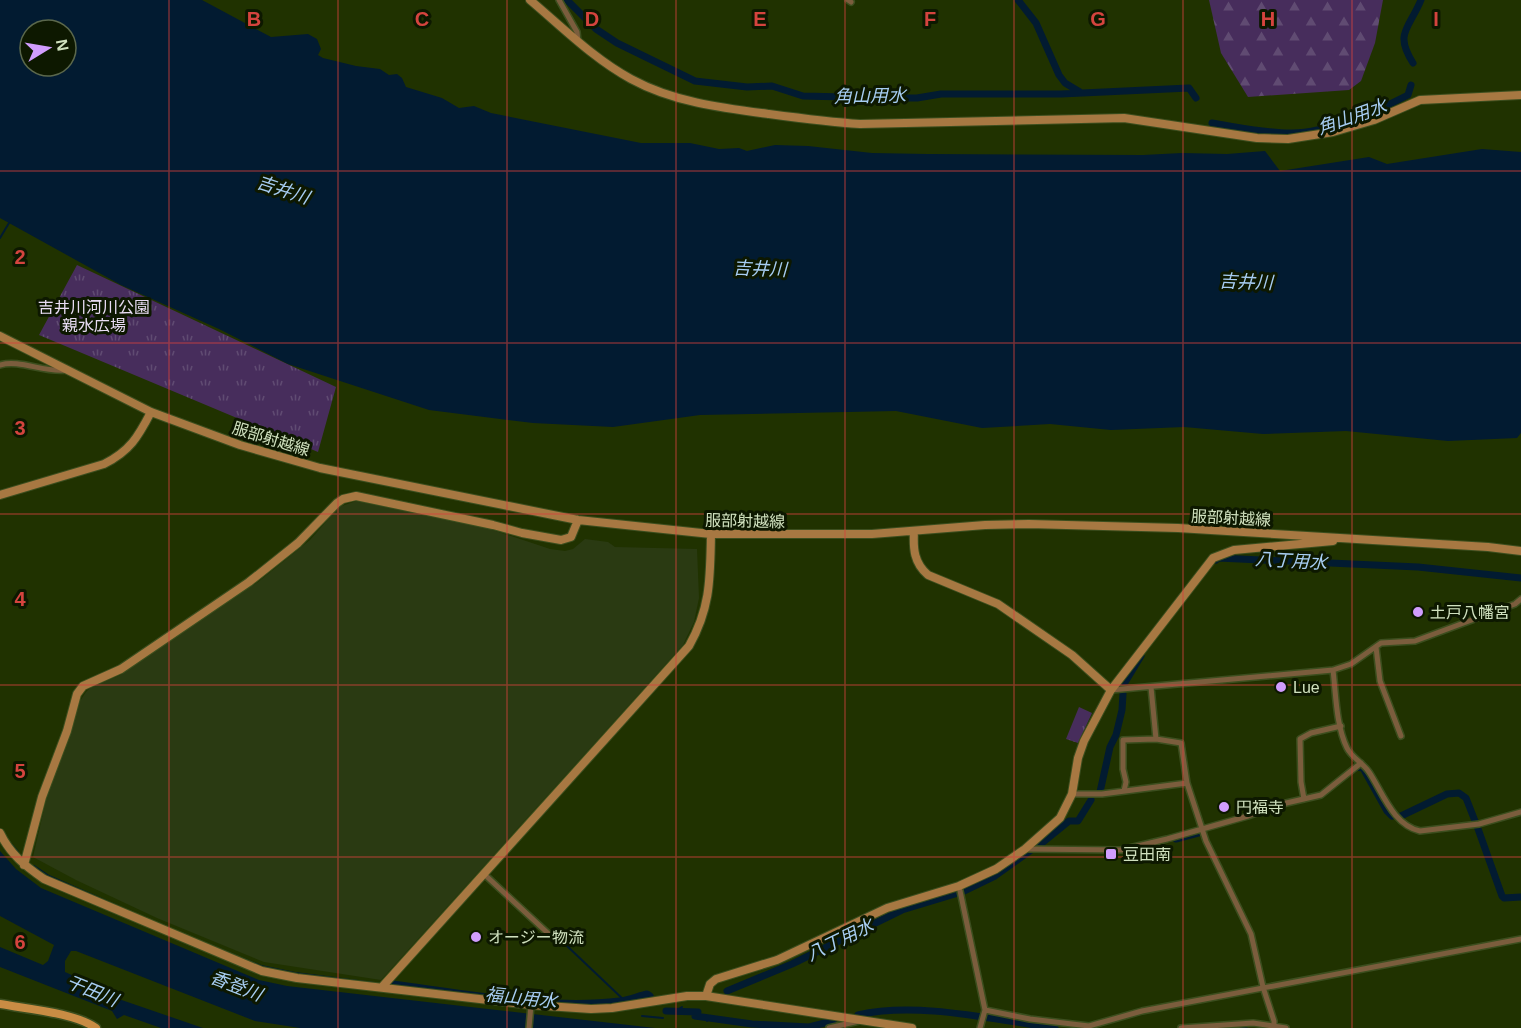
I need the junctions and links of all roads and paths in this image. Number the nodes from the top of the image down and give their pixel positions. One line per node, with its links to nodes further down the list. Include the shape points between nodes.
1 (530, 0): 3 (street)
2 (560, 0): 3 (street)
3 (578, 41): 4 (street, via 632,80 666,94 723,108 827,122 1124,118 1288,139 1374,120 1420,100)
4 (1521, 95)
5 (0, 336): 7 (street, 服部射越線)
6 (0, 365): 7 (street)
7 (67, 370): 8 (street, 服部射越線)
8 (151, 412): 9 (street, via 137,438 115,458); 10 (street, 服部射越線, via 240,445 320,468)
9 (0, 495)
10 (578, 519): 12 (street, 服部射越線); 32 (street, via 571,537 561,540 356,496 342,499 262,573 122,669 83,686 42,796)
11 (914, 531): 12 (street, 服部射越線); 13 (street, 服部射越線, via 1029,524); 19 (street, via 915,557 928,575 998,604 1072,655)
12 (711, 534): 33 (street, via 705,614 689,646)
13 (1345, 538): 14 (street, 服部射越線); 19 (street, via 1234,550 1213,558)
14 (1521, 551)
15 (1521, 599): 16 (street, via 1415,641 1381,643)
16 (1376, 647): 17 (street, via 1351,664); 21 (street, via 1380,681)
17 (1333, 670): 18 (street); 20 (street)
18 (1151, 687): 19 (street); 22 (street)
19 (1111, 690): 26 (street, via 1078,758)
20 (1341, 726): 23 (street, via 1348,749); 27 (street, via 1300,739)
21 (1401, 736)
22 (1156, 739): 24 (street, via 1181,744); 25 (street, via 1123,740)
23 (1360, 763): 27 (street, via 1321,795); 28 (street, via 1387,804 1412,830 1479,824)
24 (1187, 783): 25 (street); 29 (street)
25 (1124, 791): 26 (street)
26 (1072, 794): 31 (street, via 1060,818)
27 (1304, 799): 29 (street)
28 (1521, 812)
29 (1202, 830): 31 (street, via 1121,850); 38 (street, via 1251,933)
30 (0, 833): 32 (street)
31 (1025, 849): 34 (street, via 996,869)
32 (24, 866): 37 (street, via 69,891 262,970 297,978)
33 (484, 874): 35 (street); 37 (street)
34 (959, 886): 39 (street, via 887,908 777,960 716,979); 42 (street)
35 (552, 937)
36 (1521, 939): 38 (street)
37 (382, 987): 41 (street)
38 (1263, 987): 44 (street, via 1142,1011); 45 (street)
39 (706, 996): 41 (street, via 612,1008); 43 (street)
40 (0, 1004): 46 (main road, via 68,1017)
41 (531, 1007): 47 (street)
42 (985, 1012): 44 (street); 50 (street)
43 (861, 1020): 48 (street); 49 (street)
44 (1089, 1026): 51 (street)
45 (1274, 1027): 52 (street, via 1253,1023); 53 (street)
46 (96, 1028)
47 (529, 1028)
48 (829, 1028)
49 (912, 1028)
50 (980, 1028)
51 (1098, 1028)
52 (1181, 1028)
53 (1286, 1028)

